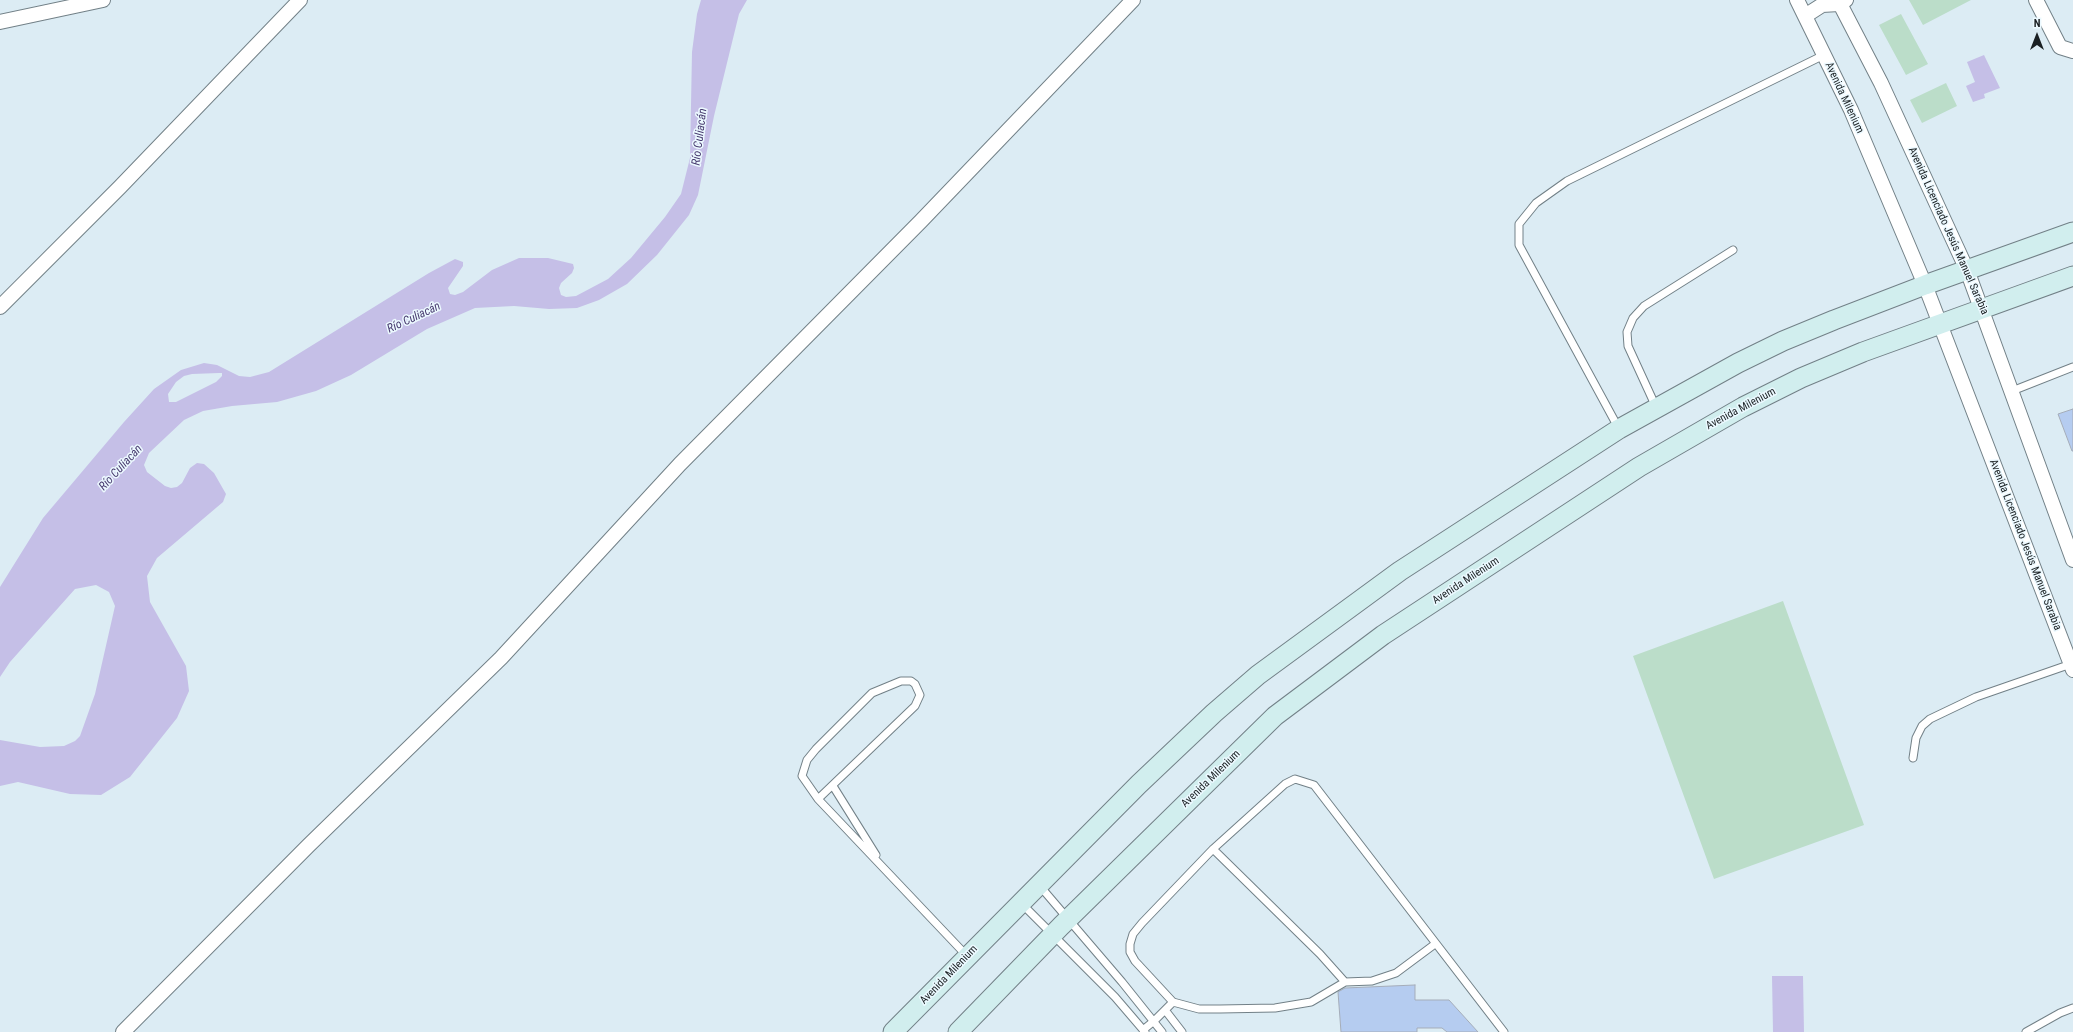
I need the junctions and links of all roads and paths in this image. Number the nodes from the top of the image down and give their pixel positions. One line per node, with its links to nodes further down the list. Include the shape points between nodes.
1 (103, 0): 8 (street)
2 (300, 0): 18 (street)
3 (1132, 0): 45 (street, via 926,215 680,464 501,658 309,845)
4 (1797, 0): 9 (street, Avenida Milenium)
5 (2036, 0): 11 (street, via 2060,47)
6 (1841, 1): 7 (street); 15 (street, Avenida Licenciado Jesús Manuel Sarabia)
7 (1823, 3): 9 (street)
8 (58, 5): 10 (street)
9 (1805, 16): 12 (street, Avenida Milenium)
10 (0, 22)
11 (2073, 51)
12 (1824, 55): 17 (street, Avenida Milenium, via 1851,110); 24 (lane, via 1567,181 1536,203 1519,224 1519,245)
13 (2073, 232): 15 (street, Avenida Milenium)
14 (1733, 250): 23 (lane, via 1644,306 1633,318 1627,332 1628,346)
15 (1967, 270): 17 (street, Avenida Milenium); 19 (street, Avenida Licenciado Jesús Manuel Sarabia)
16 (2073, 276): 19 (street, Avenida Milenium)
17 (1926, 285): 20 (street, Avenida Licenciado Jesús Manuel Sarabia); 23 (street, Avenida Milenium, via 1783,341)
18 (0, 307)
19 (1982, 308): 20 (street, Avenida Milenium); 22 (street, Avenida Licenciado Jesús Manuel Sarabia)
20 (1940, 323): 26 (street, Avenida Licenciado Jesús Manuel Sarabia); 34 (street, Avenida Milenium, via 1800,378 1743,407 1640,467 1383,635 1275,716)
21 (2073, 367): 22 (lane)
22 (2012, 391): 25 (street, Avenida Licenciado Jesús Manuel Sarabia)
23 (1656, 408): 24 (street, Avenida Milenium)
24 (1619, 429): 32 (street, Avenida Milenium, via 1400,571 1258,675 1139,784)
25 (2073, 560)
26 (2072, 667): 27 (lane, via 1976,697 1930,719 1922,726 1916,738)
27 (1913, 758)
28 (833, 786): 29 (lane); 29 (lane, via 915,706 920,694 915,684 911,681 901,681 872,693 807,760 802,776); 31 (lane)
29 (818, 800): 31 (lane)
30 (1214, 849): 36 (lane, via 1285,784 1295,779 1304,780 1314,785); 38 (lane); 39 (lane, via 1142,923 1133,934 1130,944 1130,952 1135,962)
31 (882, 866): 37 (lane)
32 (1039, 885): 33 (street, Avenida Milenium); 34 (lane)
33 (1020, 903): 35 (lane); 37 (street, Avenida Milenium)
34 (1068, 919): 35 (street, Avenida Milenium); 42 (lane)
35 (1052, 934): 44 (lane, via 1115,997); 47 (street, Avenida Milenium)
36 (1435, 944): 38 (lane, via 1396,973 1372,981); 50 (lane)
37 (967, 956): 46 (street, Avenida Milenium)
38 (1345, 982): 39 (lane, via 1311,1002 1275,1008 1199,1009)
39 (1173, 1002): 41 (lane)
40 (2073, 1008): 43 (lane, via 2060,1012)
41 (1165, 1010): 42 (lane); 49 (lane)
42 (1154, 1021): 44 (lane); 48 (lane)
43 (2035, 1030): 51 (lane)
44 (1144, 1031)
45 (123, 1032)
46 (893, 1032)
47 (958, 1032)
48 (1162, 1032)
49 (1182, 1032)
50 (1504, 1032)
51 (2026, 1032)

